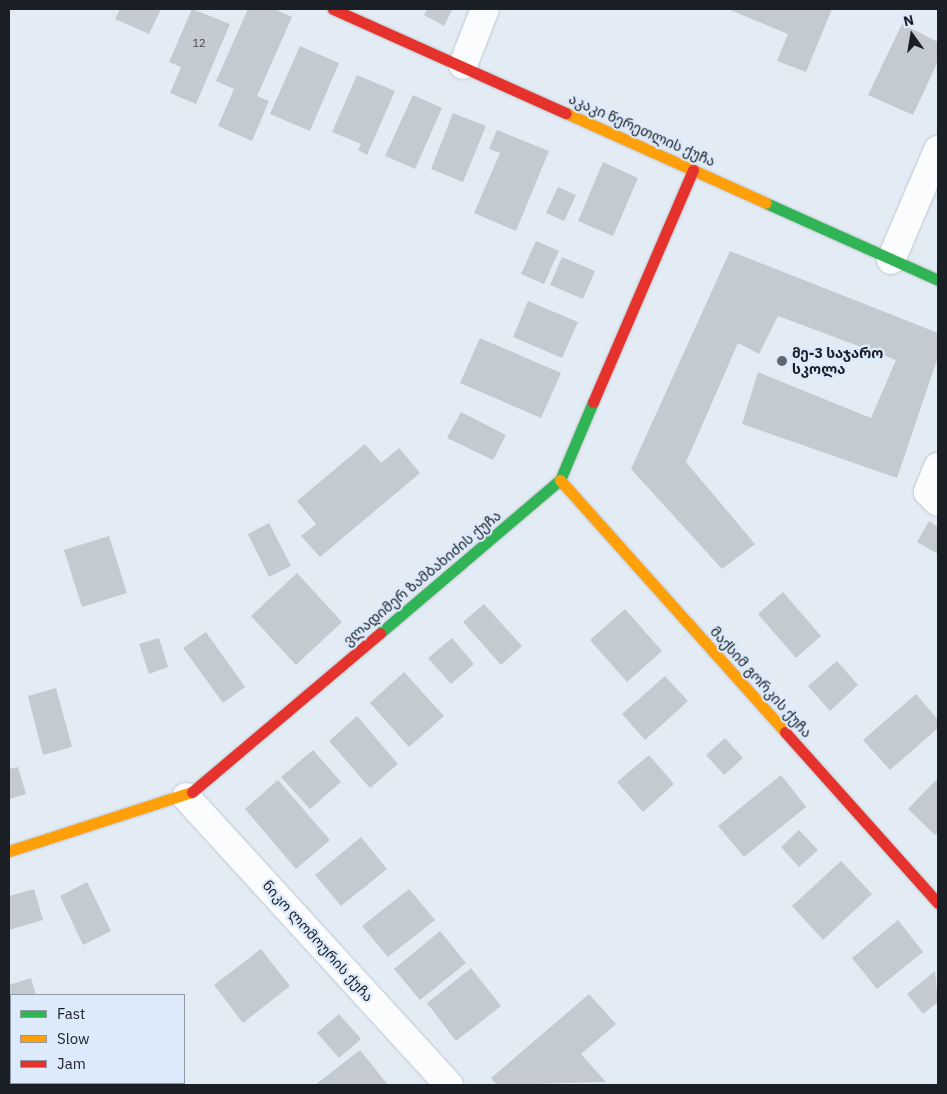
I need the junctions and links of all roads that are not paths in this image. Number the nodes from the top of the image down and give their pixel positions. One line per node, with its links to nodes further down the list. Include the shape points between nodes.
1 (333, 9): 3 (street, აკაკი წერეთლის ქუჩა)
2 (485, 9): 3 (street)
3 (463, 65): 5 (street, აკაკი წერეთლის ქუჩა)
4 (938, 150): 6 (street)
5 (693, 170): 6 (street, აკაკი წერეთლის ქუჩა); 9 (street, ვლადიმერ ზამბახიძის ქუჩა)
6 (891, 260): 7 (street, აკაკი წერეთლის ქუჩა)
7 (938, 280)
8 (938, 467): 10 (street, via 928,492)
9 (560, 480): 11 (street, ვლადიმერ ზამბახიძის ქუჩა); 13 (street, მაქსიმ გორკის ქუჩა)
10 (938, 502)
11 (186, 797): 12 (street, ვლადიმერ ზამბახიძის ქუჩა); 14 (street, ნიკო ლომოურის ქუჩა)
12 (9, 851)
13 (938, 903)
14 (449, 1085)

